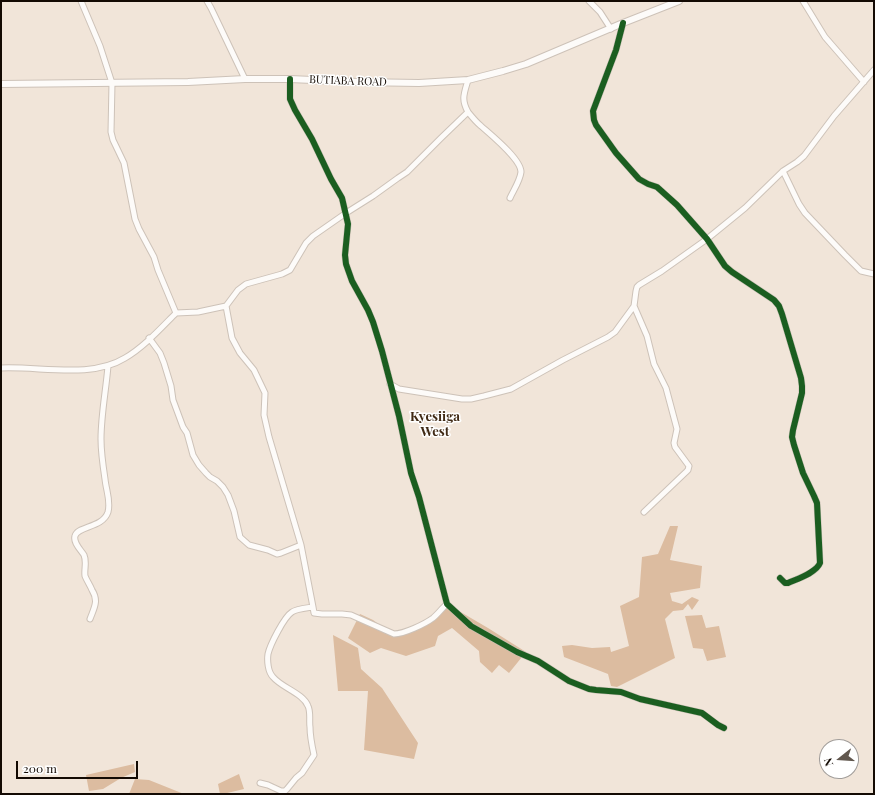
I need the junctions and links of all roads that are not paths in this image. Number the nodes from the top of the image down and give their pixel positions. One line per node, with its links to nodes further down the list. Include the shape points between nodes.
1 (81, 1): 13 (street)
2 (207, 1): 9 (street)
3 (589, 1): 7 (street)
4 (680, 1): 6 (main road, BUTIABA ROAD)
5 (802, 1): 12 (street, via 825,38)
6 (623, 23): 7 (main road, BUTIABA ROAD); 19 (street, via 616,50 593,111 594,120 616,153 639,179 662,190)
7 (611, 28): 11 (main road, BUTIABA ROAD, via 526,64)
8 (874, 70): 12 (street)
9 (245, 79): 10 (main road, BUTIABA ROAD); 13 (main road, BUTIABA ROAD)
10 (290, 79): 11 (main road, BUTIABA ROAD, via 357,82); 18 (street, via 290,99 340,194)
11 (468, 80): 15 (street, via 464,104)
12 (864, 82): 16 (street, via 804,156)
13 (112, 83): 14 (main road, BUTIABA ROAD); 23 (street, via 113,140 124,163 135,219 154,257)
14 (1, 84)
15 (468, 112): 17 (street, via 503,146 521,170); 18 (street, via 407,172)
16 (783, 171): 19 (street, via 745,208); 20 (street, via 805,213 861,271)
17 (510, 198)
18 (346, 213): 21 (street, via 306,243 290,270 246,284); 27 (street, via 346,264 373,322)
19 (707, 239): 22 (street, via 636,287); 30 (street, via 728,269 778,304 801,378 802,393 792,437 803,473 817,503 820,563 813,571 788,583)
20 (874, 274)
21 (226, 306): 23 (street, via 198,312); 29 (street, via 232,338 254,370 265,393 264,415 269,438)
22 (634, 306): 27 (street, via 615,332 608,337 506,390 462,399 400,389); 28 (street, via 647,336 654,364 666,388 677,429 675,447 689,468)
23 (176, 313): 24 (street)
24 (150, 338): 25 (street, via 125,359); 29 (street, via 162,357 172,386 173,400 193,454 199,465 228,495 240,537 249,545 277,554)
25 (108, 366): 26 (street, via 91,370); 33 (street, via 101,438 108,510 106,516 97,524 79,531 75,536 85,559 85,575 96,598)
26 (1, 368)
27 (390, 384): 31 (street)
28 (644, 512)
29 (301, 545): 32 (street)
30 (780, 578)
31 (447, 604): 32 (street, via 431,619 398,634 351,615 314,613); 34 (street, via 471,626 538,661 569,681 589,689 621,692 702,714)
32 (313, 607): 35 (street, via 288,614 270,649 268,662 271,676 302,698 310,710 314,755 285,791)
33 (90, 619)
34 (724, 728)
35 (260, 783)

